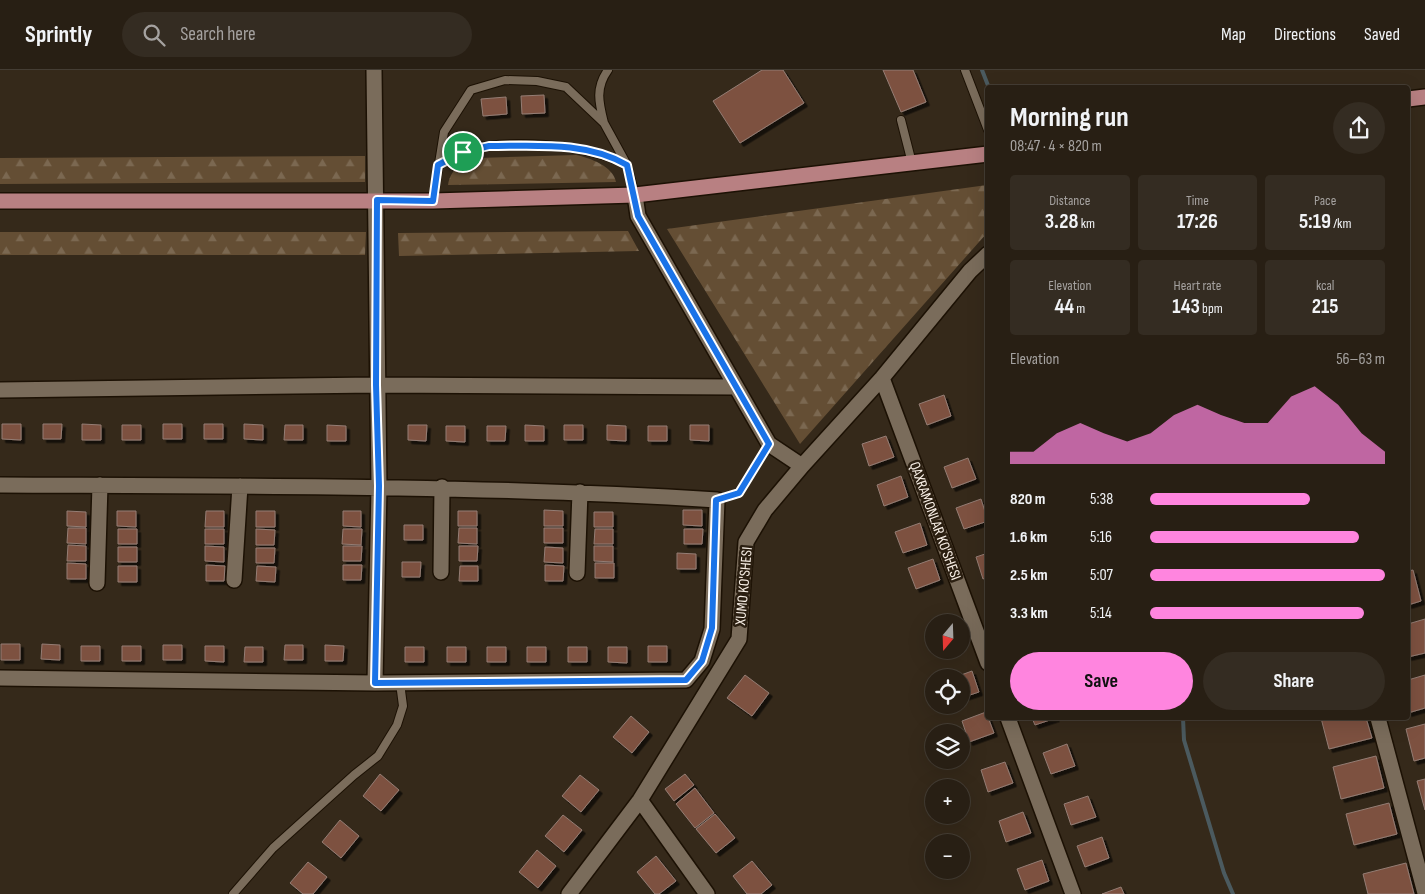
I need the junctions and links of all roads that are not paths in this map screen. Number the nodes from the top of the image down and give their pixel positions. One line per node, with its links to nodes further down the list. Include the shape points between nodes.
1 (374, 70): 14 (street)
2 (608, 70): 8 (lane, via 597,93)
3 (965, 70): 7 (lane)
4 (1425, 97): 5 (main road)
5 (1410, 99)
6 (901, 120): 10 (lane)
7 (985, 122)
8 (604, 123): 11 (lane, via 566,88 537,81 505,80 471,90 444,132); 12 (lane)
9 (985, 154): 10 (main road)
10 (912, 164): 13 (main road)
11 (438, 165): 12 (lane, via 463,152 489,146 570,146 612,156); 16 (lane)
12 (627, 165): 13 (lane)
13 (635, 195): 16 (main road); 20 (street, via 638,216)
14 (377, 200): 15 (main road); 16 (main road); 19 (street)
15 (0, 201)
16 (433, 201)
17 (985, 257): 18 (street, XUMO KO'SHESI)
18 (882, 378): 23 (street, XUMO KO'SHESI); 35 (street, QAXRAMONLAR KO'SHESI)
19 (376, 385): 20 (street); 21 (street); 27 (street)
20 (736, 387): 22 (street)
21 (0, 390)
22 (769, 444): 23 (street); 30 (lane, via 739,493)
23 (802, 466): 41 (street, XUMO KO'SHESI, via 765,510 746,542 739,639)
24 (0, 485): 25 (street)
25 (100, 485): 26 (street); 34 (street)
26 (240, 486): 27 (street); 33 (street)
27 (379, 486): 28 (street); 37 (street)
28 (442, 487): 29 (street); 31 (street)
29 (580, 492): 30 (street); 32 (street)
30 (716, 500): 38 (street, via 712,628 702,661 686,680)
31 (441, 572)
32 (577, 574)
33 (234, 580)
34 (97, 583)
35 (985, 655)
36 (0, 678): 37 (street)
37 (375, 683): 38 (street)
38 (400, 683): 43 (lane, via 402,706 396,725 378,756 273,848)
39 (1009, 720): 46 (street)
40 (1379, 720): 42 (street)
41 (640, 800): 44 (street, XUMO KO'SHESI); 45 (street)
42 (1425, 893)
43 (233, 894)
44 (569, 894)
45 (707, 894)
46 (1073, 894)

